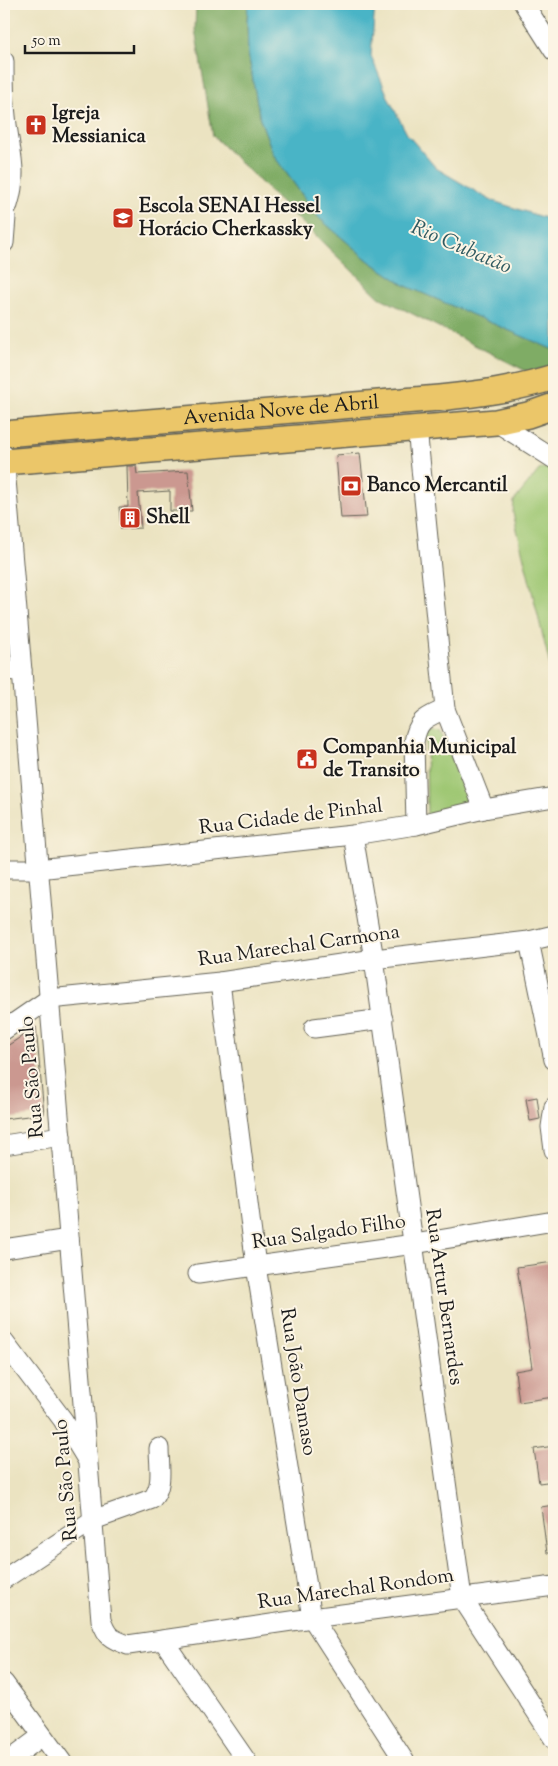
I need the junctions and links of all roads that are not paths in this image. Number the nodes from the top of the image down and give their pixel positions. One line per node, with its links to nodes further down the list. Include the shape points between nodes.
1 (524, 4): 2 (street)
2 (554, 50)
3 (4, 61): 4 (street)
4 (4, 86): 5 (street)
5 (5, 120): 6 (street, via 13,155 14,178)
6 (5, 208): 7 (street)
7 (4, 243)
8 (554, 377): 9 (main road, Avenida Nove de Abril, via 497,392)
9 (439, 398): 13 (main road, via 420,412); 14 (main road, Avenida Nove de Abril)
10 (554, 406): 11 (main road, Avenida Nove de Abril)
11 (528, 415): 12 (main road, Avenida Nove de Abril); 15 (street, via 529,431)
12 (496, 422): 13 (main road, Avenida Nove de Abril); 15 (street)
13 (417, 428): 17 (main road, Avenida Nove de Abril); 19 (street)
14 (4, 434)
15 (548, 453)
16 (4, 455): 17 (street, Rua São Paulo)
17 (4, 462): 18 (street, Rua São Paulo)
18 (13, 670): 25 (street, Rua São Paulo)
19 (445, 709): 21 (street); 22 (street, via 422,720 416,730)
20 (551, 798): 21 (street, Rua Cidade de Pinhal)
21 (484, 809): 22 (street, Rua Cidade de Pinhal)
22 (416, 825): 23 (street, Rua Cidade de Pinhal)
23 (353, 835): 25 (street, Rua Cidade de Pinhal); 28 (street, Rua Artur Bernardes)
24 (4, 868): 25 (street, Rua Cidade de Pinhal)
25 (38, 868): 30 (street, Rua São Paulo)
26 (554, 935): 27 (street, Rua Marechal Carmona)
27 (530, 941): 28 (street, Rua Marechal Carmona); 34 (street)
28 (374, 959): 29 (street, Rua Marechal Carmona); 31 (street, Rua Artur Bernardes)
29 (220, 982): 30 (street, Rua Marechal Carmona); 43 (street, Rua João Damaso)
30 (49, 999): 33 (street); 36 (street, Rua São Paulo)
31 (383, 1019): 32 (street); 41 (street, Rua Artur Bernardes)
32 (314, 1028)
33 (4, 1030)
34 (554, 1060)
35 (554, 1107): 38 (street, via 551,1127)
36 (60, 1136): 37 (street); 40 (street, Rua São Paulo)
37 (4, 1145)
38 (554, 1150)
39 (554, 1221): 41 (street, Rua Salgado Filho)
40 (69, 1239): 42 (street); 47 (street, Rua São Paulo)
41 (414, 1244): 43 (street, Rua Salgado Filho); 51 (street, Rua Artur Bernardes)
42 (4, 1249)
43 (256, 1266): 44 (street, Rua Salgado Filho); 52 (street, Rua João Damaso)
44 (198, 1274)
45 (4, 1342): 47 (street, via 63,1420)
46 (159, 1448): 48 (street, via 160,1484 157,1494 152,1499)
47 (88, 1462): 48 (street, Rua São Paulo)
48 (92, 1520): 49 (street); 53 (street, Rua São Paulo, via 101,1620 108,1636 128,1645)
49 (4, 1579)
50 (554, 1586): 51 (street, Rua Marechal Rondom)
51 (462, 1598): 52 (street, Rua Marechal Rondom); 56 (street, Rua Artur Bernardes)
52 (312, 1618): 53 (street, Rua Marechal Rondom); 60 (street, Rua João Damaso)
53 (163, 1640): 59 (street)
54 (4, 1683): 55 (street)
55 (42, 1736): 57 (street); 58 (street)
56 (554, 1739)
57 (7, 1762)
58 (62, 1762)
59 (246, 1762)
60 (405, 1762)

